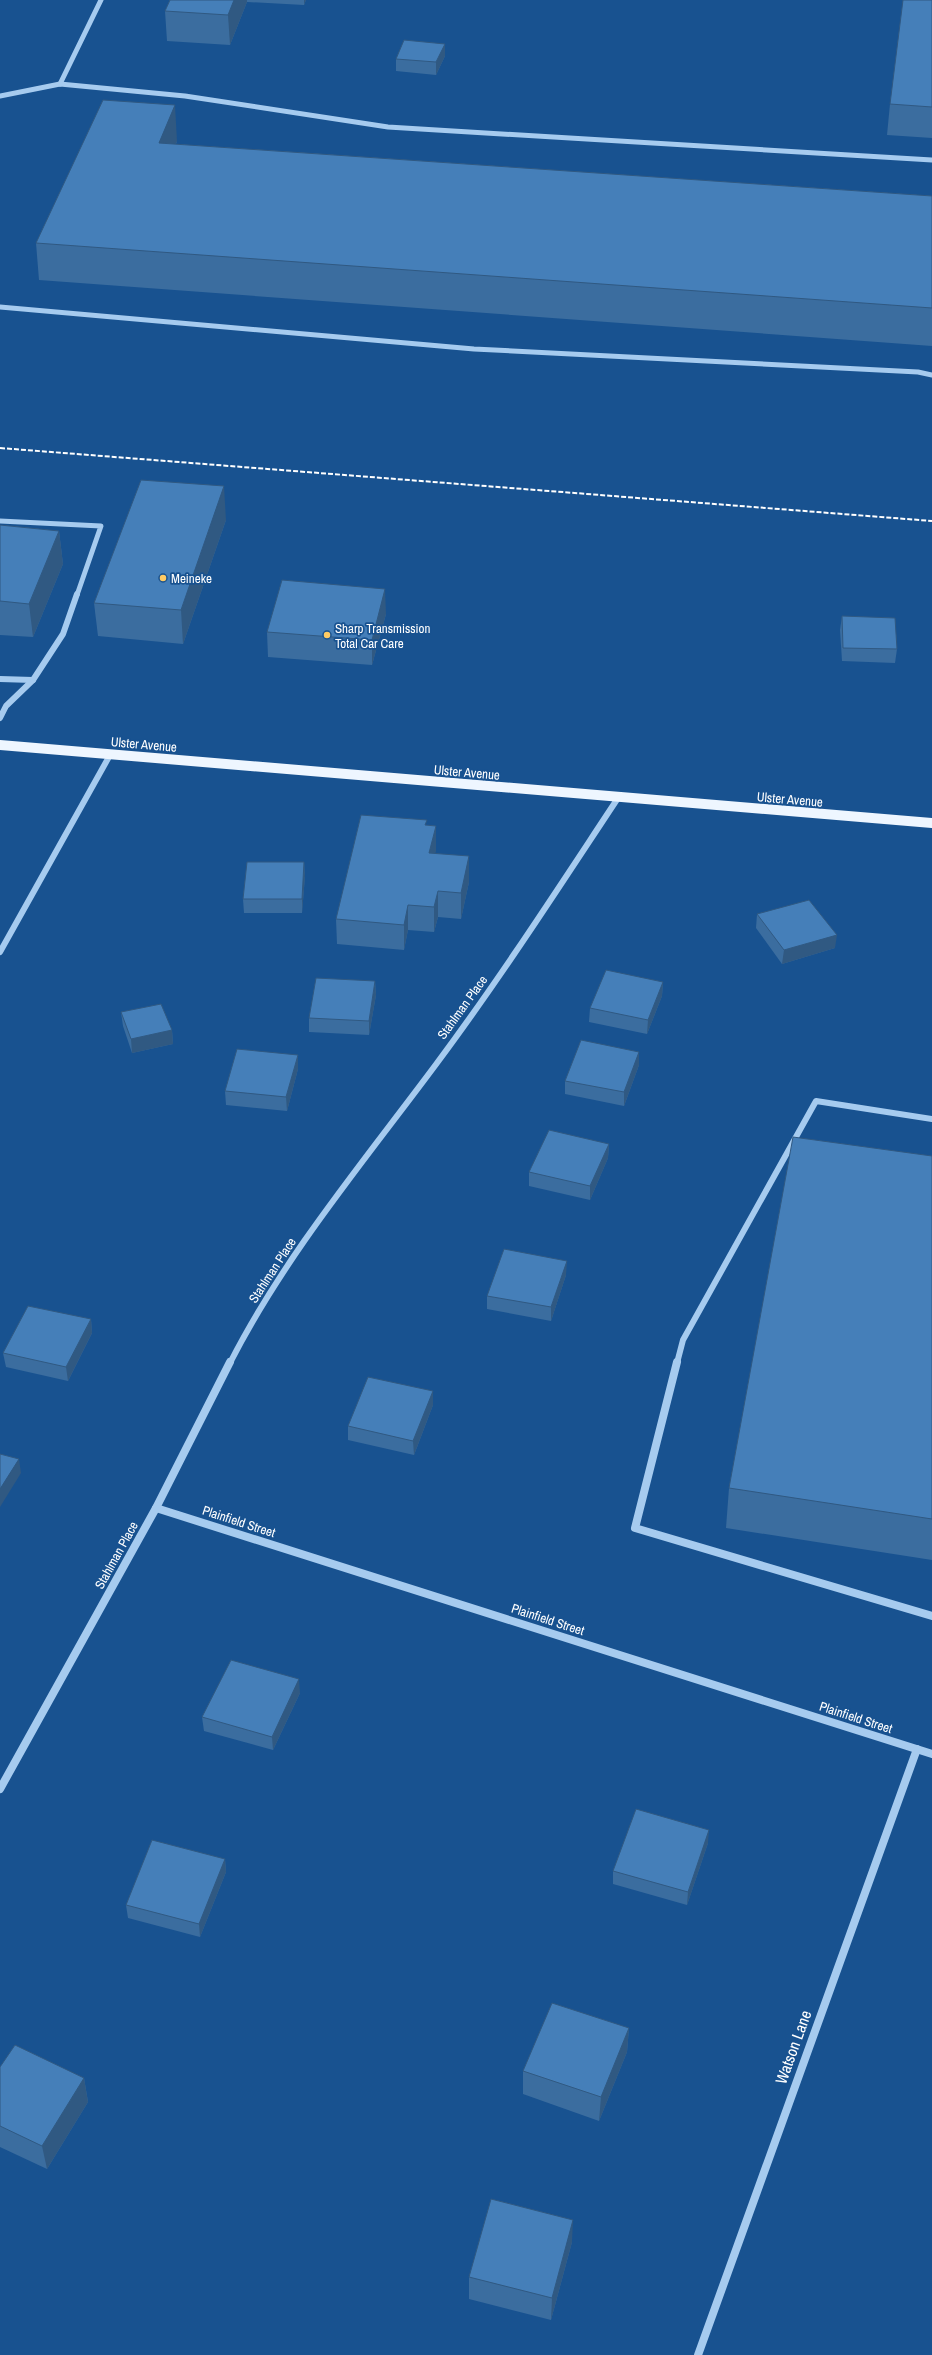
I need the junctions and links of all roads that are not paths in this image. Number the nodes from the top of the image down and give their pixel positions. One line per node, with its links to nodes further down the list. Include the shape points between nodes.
1 (101, 0): 2 (street)
2 (60, 84): 3 (street); 4 (street, via 185,96 388,127)
3 (0, 96)
4 (932, 160)
5 (0, 307): 6 (street, via 474,349 918,372)
6 (932, 375)
7 (0, 521): 9 (street, via 101,526 63,634)
8 (0, 679): 9 (street)
9 (33, 680): 10 (street, via 6,706)
10 (0, 718)
11 (0, 745): 12 (main road, Ulster Avenue)
12 (110, 755): 13 (main road, Ulster Avenue); 15 (street)
13 (618, 798): 14 (main road, Ulster Avenue); 17 (street, Stahlman Place, via 479,1006 292,1259 249,1326)
14 (932, 823)
15 (0, 952)
16 (932, 1119): 18 (street, via 816,1101 683,1340 635,1528)
17 (156, 1508): 19 (street, Plainfield Street); 21 (street, Stahlman Place)
18 (932, 1616)
19 (917, 1749): 20 (street, Plainfield Street); 22 (street, Watson Lane)
20 (932, 1754)
21 (0, 1789)
22 (698, 2355)

